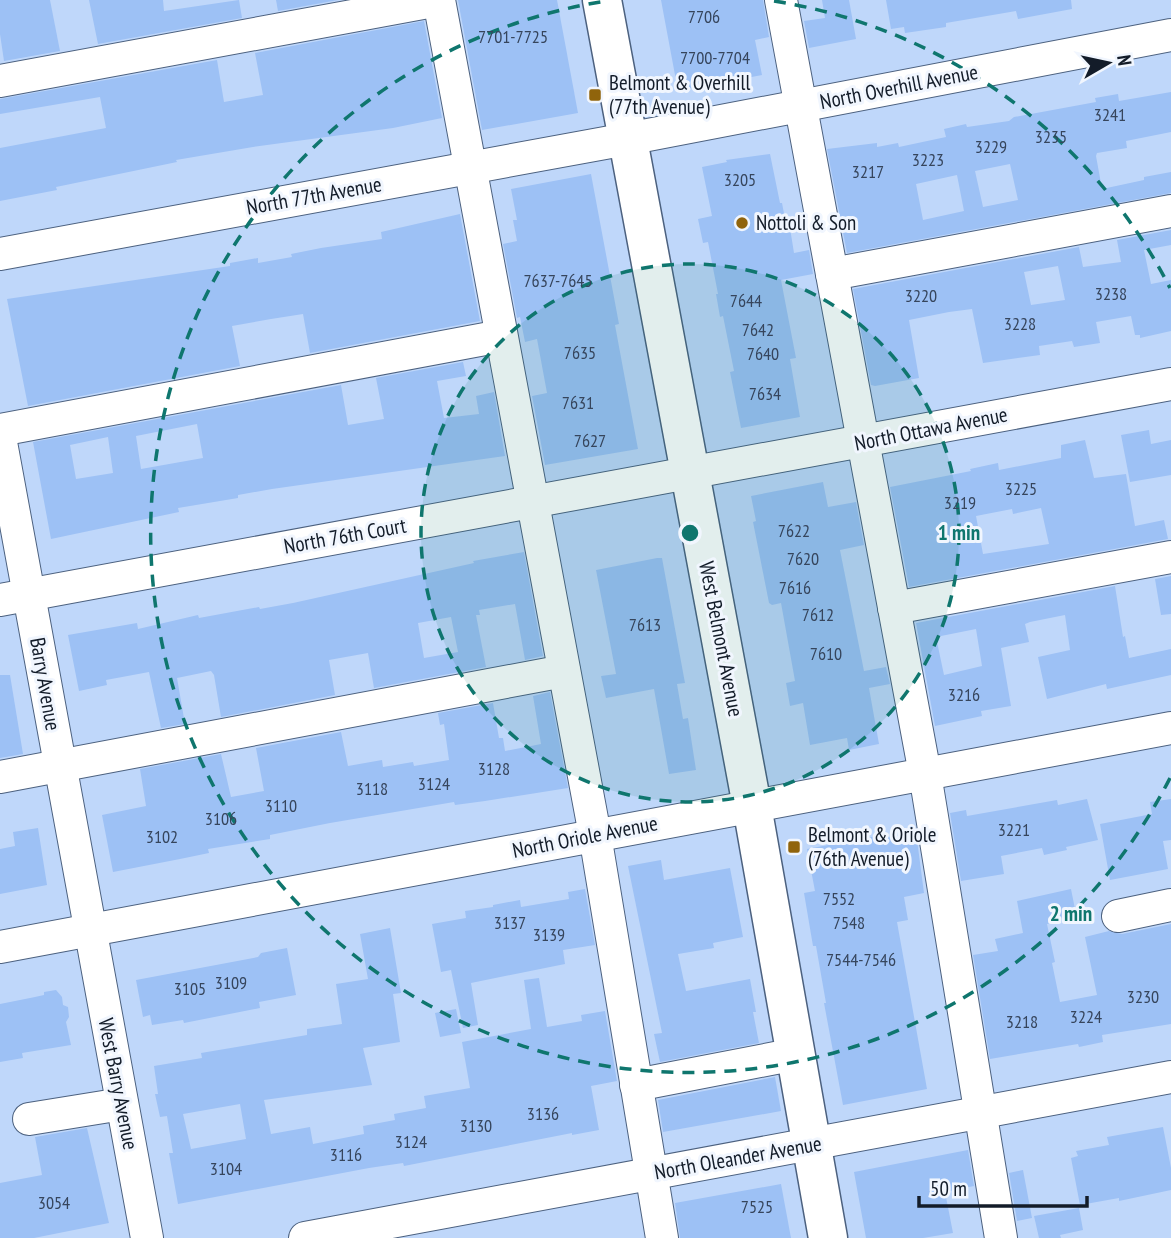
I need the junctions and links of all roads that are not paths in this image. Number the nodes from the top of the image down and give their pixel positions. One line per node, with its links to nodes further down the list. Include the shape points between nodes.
1 (439, 0): 5 (street); 8 (street)
2 (602, 0): 7 (main road, West Belmont Avenue)
3 (781, 0): 6 (street)
4 (1171, 35): 6 (street, North Overhill Avenue)
5 (0, 82)
6 (800, 106): 7 (street, North Overhill Avenue); 11 (street)
7 (627, 139): 8 (street, North 77th Avenue); 17 (main road, West Belmont Avenue)
8 (470, 167): 10 (street, North 77th Avenue); 12 (street)
9 (1171, 211): 11 (street)
10 (0, 254)
11 (832, 274): 16 (street)
12 (501, 335): 14 (street); 18 (street)
13 (1171, 384): 16 (street, North Ottawa Avenue)
14 (0, 430)
15 (0, 437): 20 (street, Barry Avenue)
16 (863, 442): 17 (street, North Ottawa Avenue); 21 (street)
17 (690, 473): 18 (street, North 76th Court); 27 (main road, West Belmont Avenue)
18 (533, 502): 20 (street, North 76th Court); 22 (street)
19 (1171, 557): 21 (street)
20 (14, 597): 24 (street, Barry Avenue)
21 (894, 608): 25 (street)
22 (564, 671): 24 (street); 28 (street)
23 (1171, 728): 25 (street, North Oriole Avenue)
24 (60, 766): 26 (street); 31 (street, Barry Avenue)
25 (925, 774): 27 (street, North Oriole Avenue); 37 (street)
26 (0, 777)
27 (752, 806): 28 (street, North Oriole Avenue); 33 (main road, West Belmont Avenue)
28 (595, 835): 31 (street, North Oriole Avenue); 35 (street)
29 (1171, 905): 30 (street)
30 (1118, 916)
31 (90, 930): 32 (street, North Oriole Avenue); 36 (street, West Barry Avenue)
32 (0, 947)
33 (796, 1054): 35 (street); 39 (main road, West Belmont Avenue)
34 (1171, 1077): 37 (street, North Oleander Avenue)
35 (636, 1086): 40 (street)
36 (122, 1104): 38 (street); 41 (street, West Barry Avenue)
37 (981, 1113): 39 (street, North Oleander Avenue); 45 (street)
38 (29, 1119)
39 (812, 1144): 40 (street, North Oleander Avenue); 44 (main road, West Belmont Avenue)
40 (651, 1174): 42 (street, North Oleander Avenue); 43 (street)
41 (147, 1238)
42 (305, 1238)
43 (662, 1238)
44 (828, 1238)
45 (1001, 1238)

